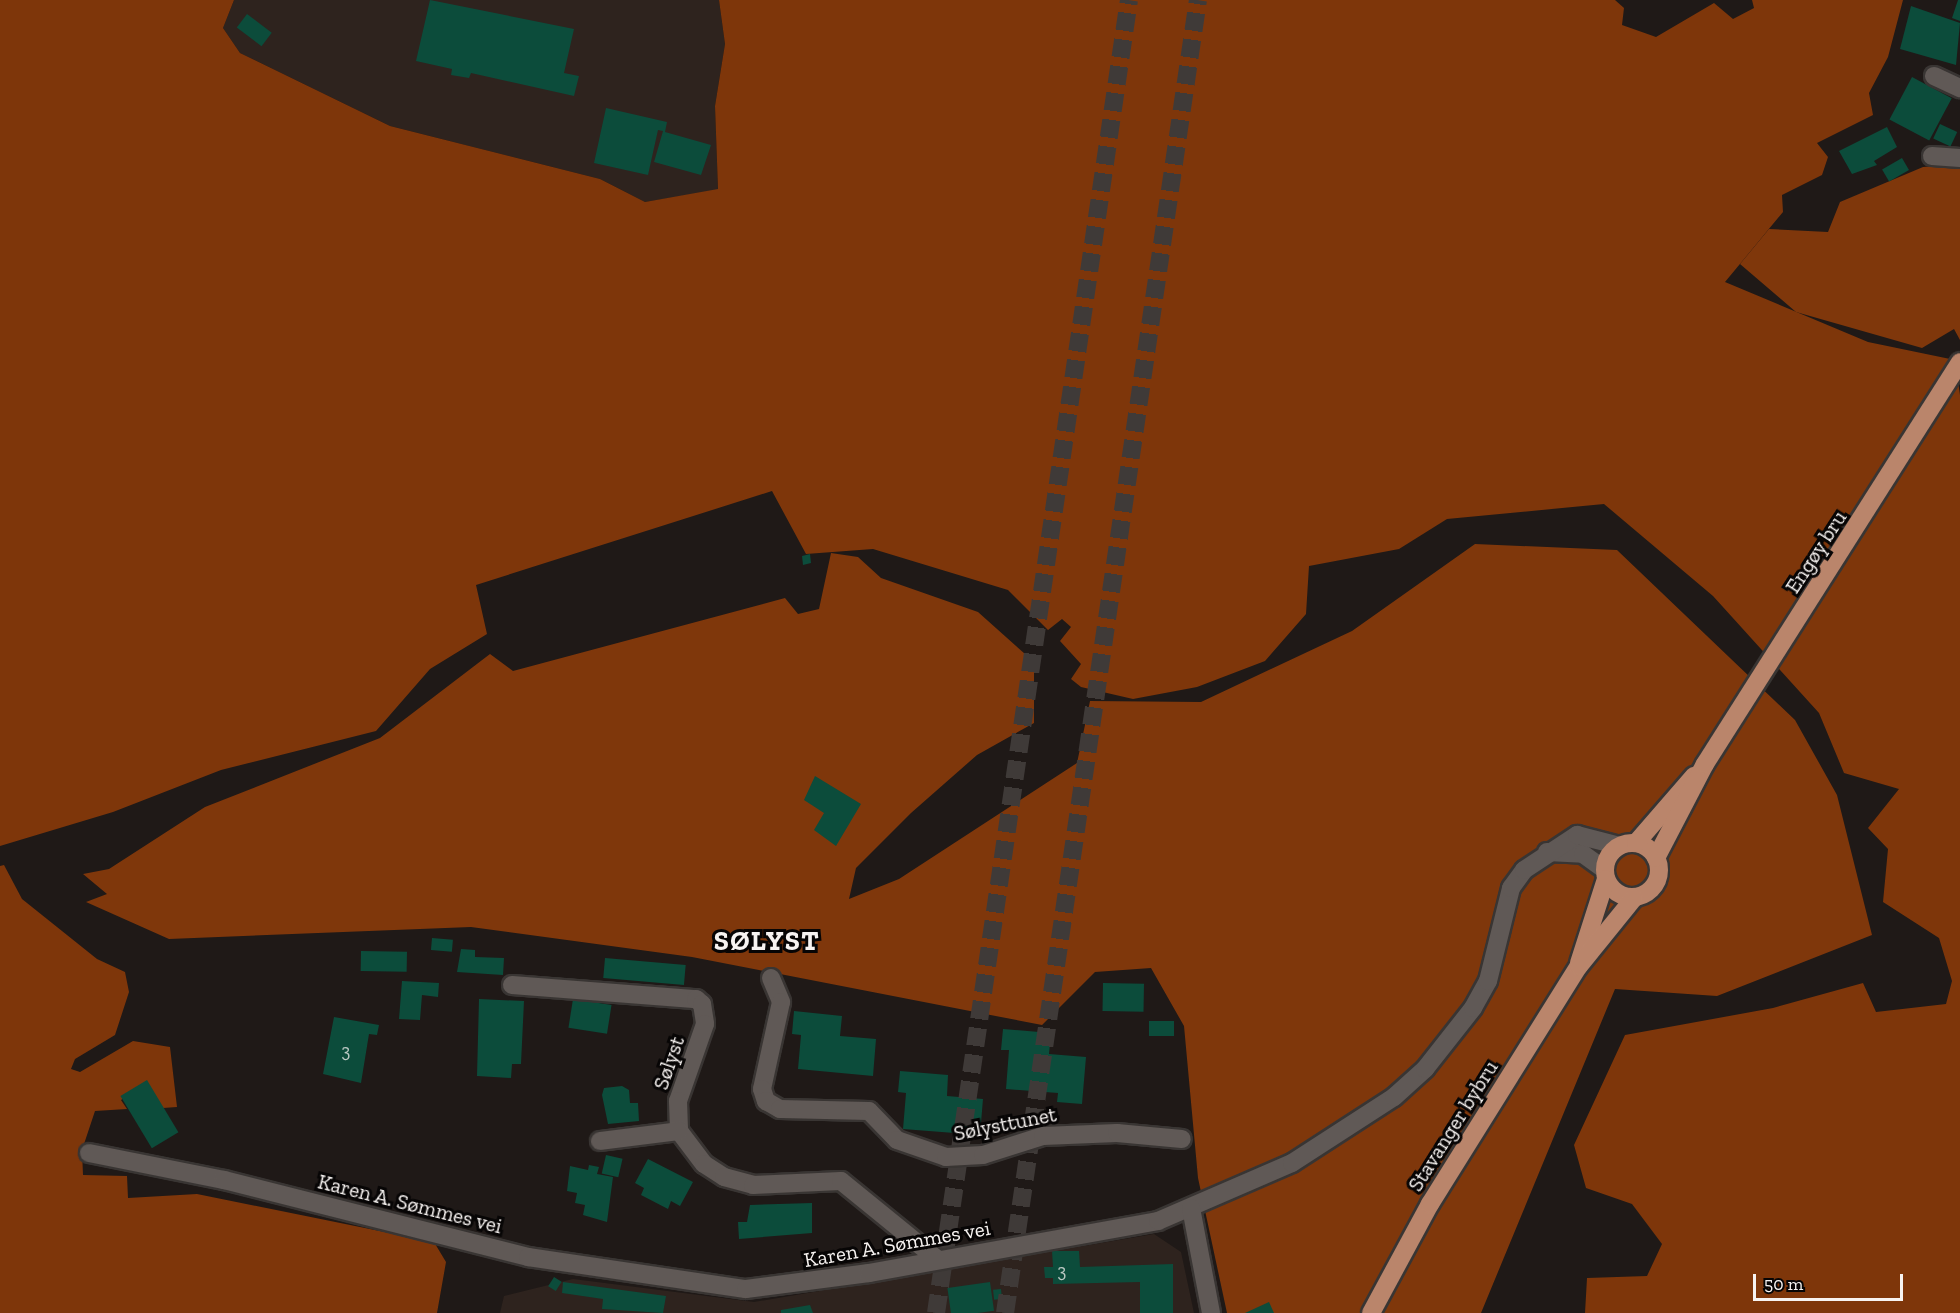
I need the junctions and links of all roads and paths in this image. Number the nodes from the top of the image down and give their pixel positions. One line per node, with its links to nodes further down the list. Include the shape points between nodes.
1 (1934, 76): 2 (street)
2 (1960, 88)
3 (1932, 156): 4 (street)
4 (1960, 158)
5 (1960, 362): 6 (main road, Engøy bru)
6 (1705, 764): 7 (main road, Engøy bru); 9 (main road, Engøy bru)
7 (1628, 845): 8 (street, Karen A. Sømmes vei, via 1577,835); 9 (main road); 10 (main road)
8 (1547, 852): 10 (street, via 1583,854); 19 (street, Karen A. Sømmes vei, via 1511,888 1488,981 1457,1033 1425,1070 1340,1136)
9 (1656, 858): 11 (main road, via 1655,884)
10 (1605, 874): 11 (main road, via 1617,893); 12 (main road)
11 (1634, 898): 12 (main road)
12 (1579, 966): 22 (main road, Stavanger bybru, via 1430,1204)
13 (771, 978): 16 (street, Sølysttunet, via 782,1002 762,1089 766,1101 780,1109 869,1112 897,1140 946,1158 983,1155 1043,1136 1117,1133)
14 (512, 985): 15 (street, Sølyst, via 680,994 702,1004 703,1032 678,1101)
15 (679, 1131): 17 (street); 20 (street, via 704,1164 724,1177 753,1185 847,1184)
16 (1182, 1139)
17 (600, 1142)
18 (89, 1153): 20 (street, Karen A. Sømmes vei, via 224,1180 528,1257 706,1285 746,1289 815,1282)
19 (1191, 1208): 20 (street, Karen A. Sømmes vei, via 1158,1221); 21 (street)
20 (937, 1259)
21 (1211, 1313)
22 (1371, 1313)

